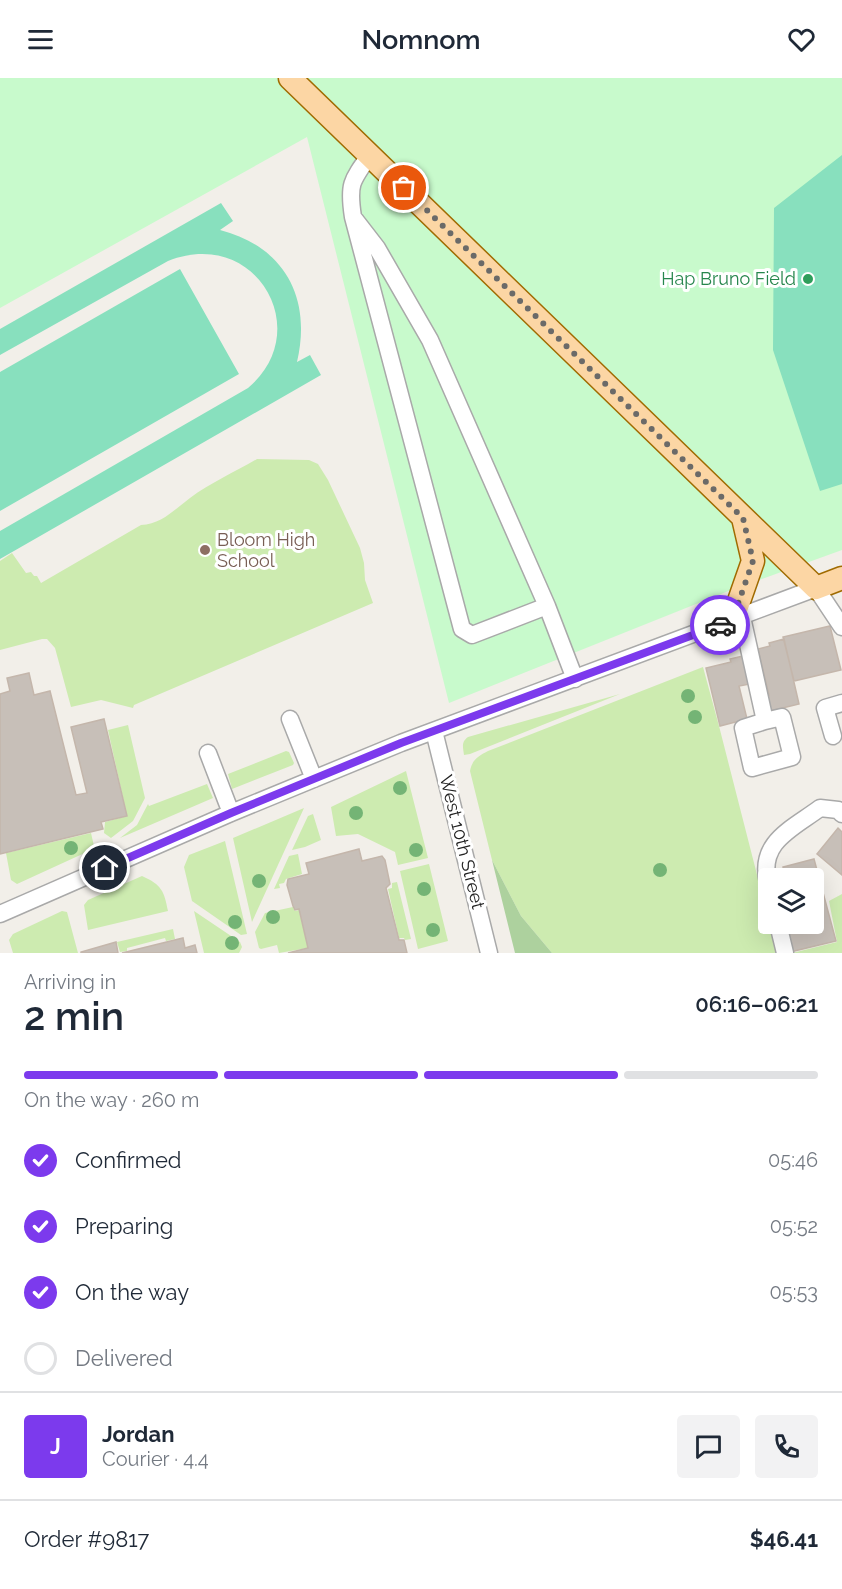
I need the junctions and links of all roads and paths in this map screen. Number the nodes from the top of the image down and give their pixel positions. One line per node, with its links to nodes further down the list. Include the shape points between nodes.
1 (290, 78): 2 (main road)
2 (370, 155): 3 (street, via 353,178); 4 (main road)
3 (353, 217): 7 (street, via 377,248 430,339); 7 (street, via 462,629 472,635)
4 (743, 518): 6 (main road); 8 (main road, via 753,561)
5 (842, 578): 6 (main road)
6 (816, 588): 8 (street); 9 (street)
7 (547, 606): 10 (street)
8 (737, 619): 10 (street); 13 (street)
9 (842, 627)
10 (575, 679): 14 (street)
11 (842, 703): 15 (street, via 825,708)
12 (290, 719): 17 (street)
13 (765, 721)
14 (434, 731): 17 (street); 23 (street, West 10th Street)
15 (833, 736)
16 (208, 753): 18 (street)
17 (314, 778): 18 (street)
18 (231, 813): 21 (street)
19 (842, 814): 20 (street, via 820,808 771,846)
20 (766, 868)
21 (0, 914)
22 (780, 934): 24 (street)
23 (489, 953)
24 (785, 953)

